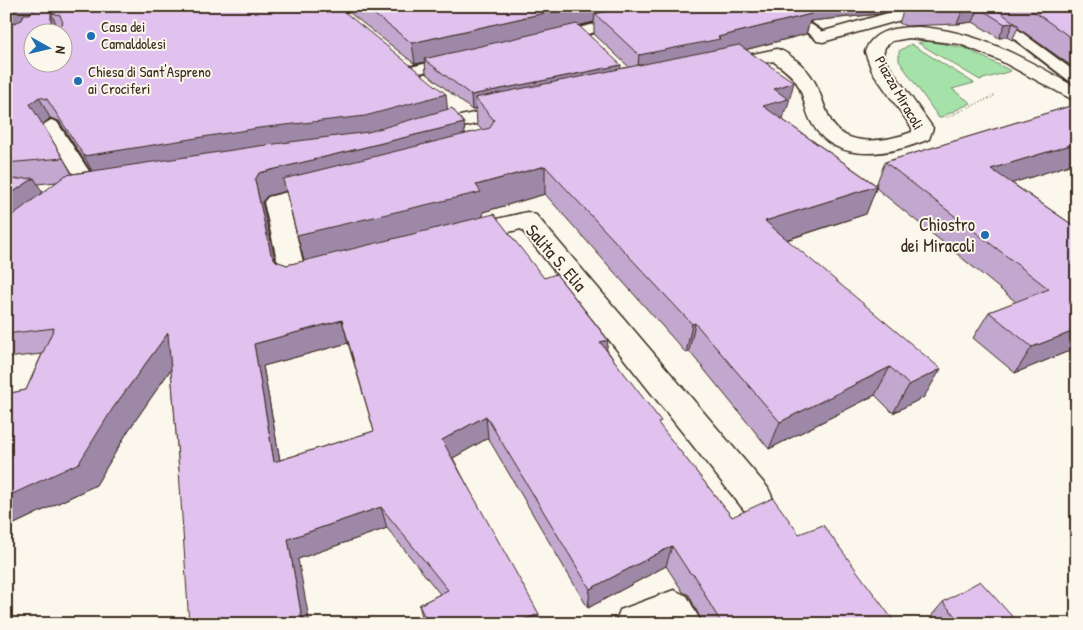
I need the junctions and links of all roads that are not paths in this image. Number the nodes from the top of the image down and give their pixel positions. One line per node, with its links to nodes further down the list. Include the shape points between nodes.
1 (775, 6): 8 (lane)
2 (966, 6): 5 (street)
3 (977, 6): 14 (lane)
4 (632, 19): 6 (lane)
5 (870, 22): 7 (street); 8 (street)
6 (581, 32): 9 (lane); 10 (lane)
7 (893, 34): 13 (street, Piazza Miracoli, via 882,39 874,55 923,128 922,135 906,143 881,147 847,143 833,136 823,126 807,83 777,55); 15 (street, Piazza Miracoli, via 951,35 979,42)
8 (823, 37)
9 (543, 40)
10 (594, 45)
11 (468, 58): 12 (lane)
12 (411, 71)
13 (701, 71)
14 (1077, 80)
15 (1077, 96)
16 (537, 105): 18 (street)
17 (51, 124): 20 (lane)
18 (408, 135)
19 (342, 185): 22 (street, via 276,202 294,277)
20 (83, 190)
21 (443, 240): 23 (street, Salita S. Elia, via 527,220)
22 (341, 266)
23 (756, 500)
24 (634, 624): 25 (street, via 674,609)
25 (683, 624)

